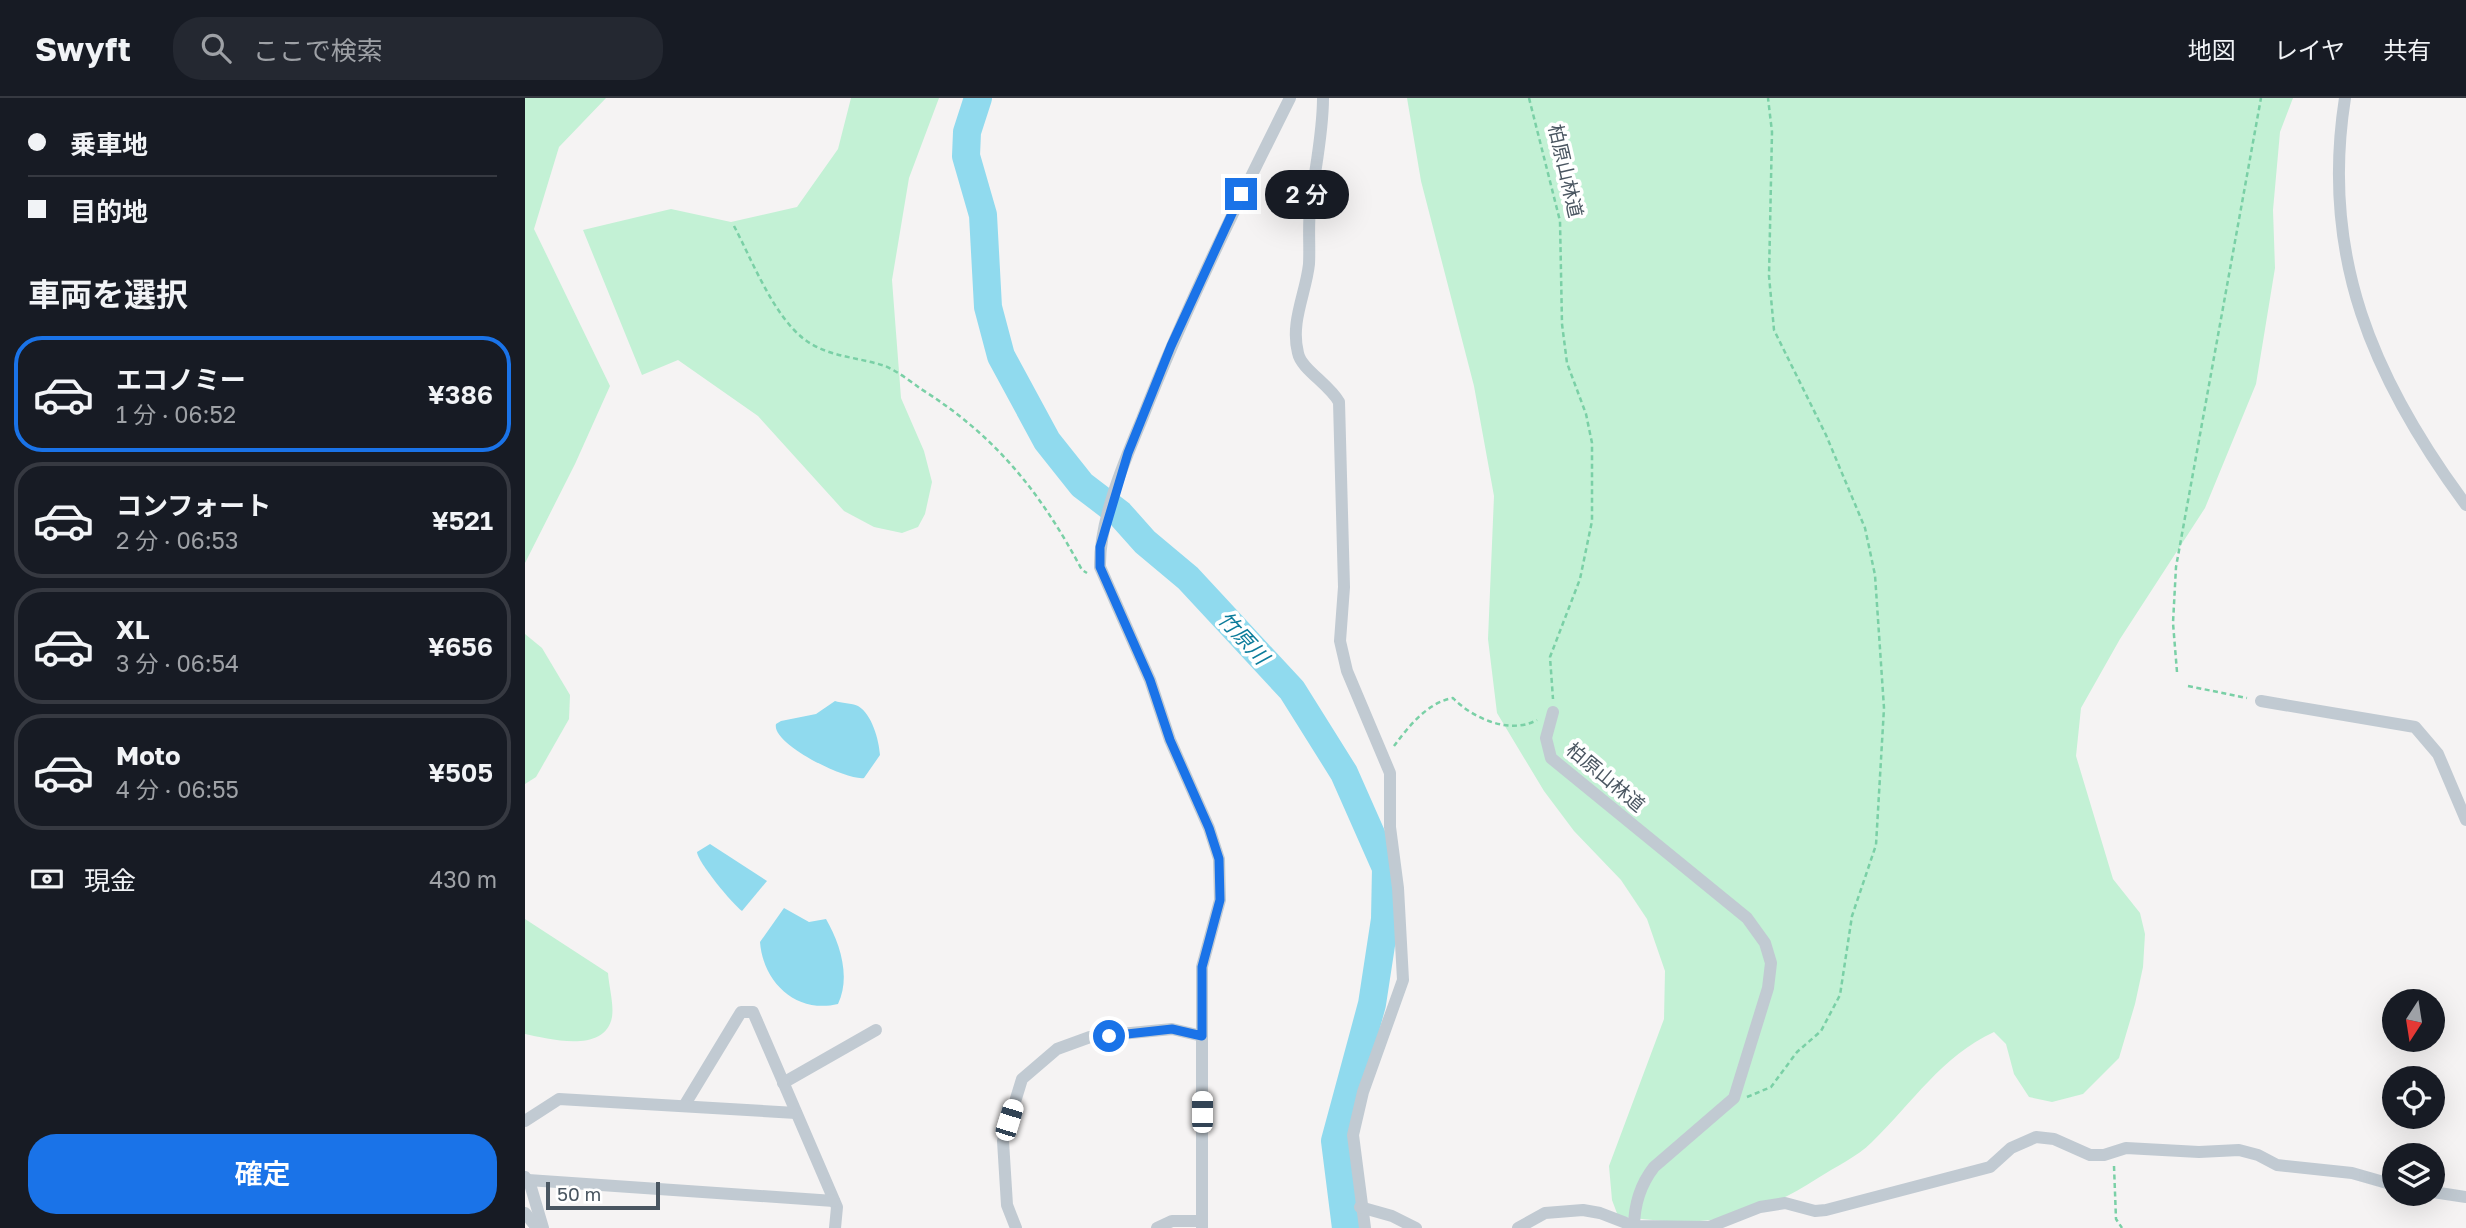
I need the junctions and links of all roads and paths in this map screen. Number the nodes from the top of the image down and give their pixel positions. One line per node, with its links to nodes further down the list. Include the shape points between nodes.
1 (1290, 98): 9 (street, via 1195,289 1128,453 1100,547)
2 (1323, 98): 14 (street, via 1308,266 1297,305 1298,354 1339,402 1344,587 1340,640 1347,671)
3 (1528, 98): 13 (path, 柏原山林道, via 1560,221 1567,363 1586,414 1591,443 1593,521 1580,579 1550,657)
4 (1768, 98): 19 (path, via 1772,132 1769,276 1774,330 1865,528 1875,575 1883,744 1876,845 1852,916 1844,979 1833,1014 1771,1087)
5 (2261, 98): 10 (path, via 2176,567 2173,623)
6 (2345, 98): 8 (street, via 2337,180 2340,226 2353,290 2402,409)
7 (734, 226): 9 (path, via 785,320 805,340 835,354 886,367 943,402 983,434 1031,485 1082,570)
8 (2466, 505)
9 (1106, 582): 17 (street, via 1150,680 1219,859 1220,900 1202,967)
10 (2177, 672)
11 (2188, 686): 12 (path)
12 (2261, 701): 15 (street, via 2415,727 2438,754)
13 (1553, 712): 14 (path, via 1527,726 1481,720 1453,698 1443,700 1406,729); 19 (street, 柏原山林道, via 1546,738 1551,758 1747,918 1765,943 1769,988)
14 (1384, 762): 29 (street, via 1390,773 1402,981 1363,1091 1353,1135)
15 (2466, 820)
16 (876, 1030): 18 (street)
17 (1202, 1036): 31 (street); 35 (street, via 1172,1029 1090,1037 1057,1049 1021,1079 1003,1140 1007,1205)
18 (783, 1083): 20 (street, via 753,1012 741,1012); 21 (street)
19 (1734, 1098): 32 (street, via 1654,1167 1637,1198)
20 (684, 1106): 21 (street); 22 (street, via 559,1099)
21 (796, 1113): 28 (street)
22 (525, 1121)
23 (2114, 1152): 25 (street, via 2126,1148 2239,1150 2277,1165 2352,1173); 32 (street, via 2090,1155 2036,1136 2011,1148 1990,1167 1826,1210 1786,1203 1760,1207 1709,1227); 40 (path, via 2116,1219)
24 (526, 1179): 28 (street); 33 (street)
25 (2382, 1182)
26 (2445, 1194): 27 (street)
27 (2466, 1197)
28 (834, 1200): 34 (street)
29 (1360, 1207): 37 (street); 38 (street)
30 (525, 1213): 33 (street)
31 (1201, 1224): 36 (street, via 1172,1221)
32 (1634, 1227): 39 (street, via 1583,1210 1545,1213)
33 (540, 1228)
34 (835, 1228)
35 (1016, 1228)
36 (1157, 1228)
37 (1365, 1228)
38 (1416, 1228)
39 (1518, 1228)
40 (2122, 1228)

